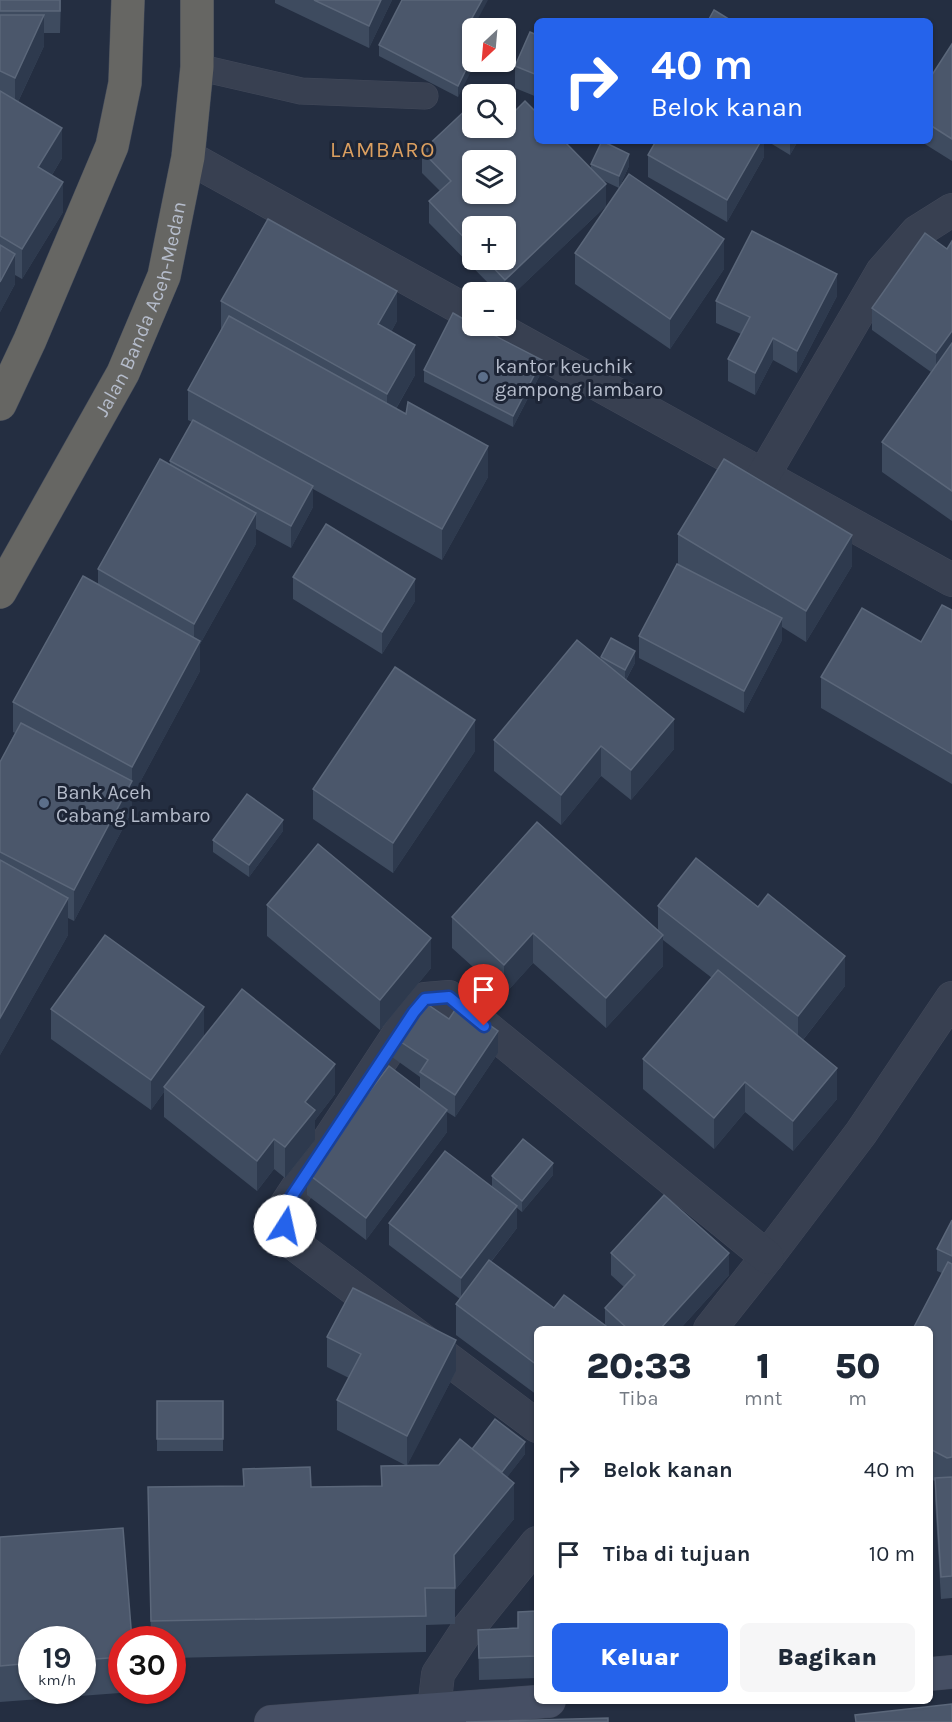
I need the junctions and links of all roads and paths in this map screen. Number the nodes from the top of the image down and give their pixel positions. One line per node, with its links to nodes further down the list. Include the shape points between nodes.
1 (128, 0): 9 (highway, via 125,83 112,146)
2 (197, 0): 3 (highway, Jalan Banda Aceh-Medan)
3 (197, 68): 4 (lane, via 301,91); 5 (highway, Jalan Banda Aceh-Medan)
4 (425, 96)
5 (189, 157): 7 (street); 12 (highway, Jalan Banda Aceh-Medan, via 164,276 123,373)
6 (952, 210): 10 (street, via 917,232 882,272)
7 (462, 308)
8 (511, 336): 10 (street)
9 (0, 403)
10 (763, 476): 11 (street)
11 (952, 580)
12 (0, 592)
13 (952, 998): 14 (street, via 861,1133)
14 (768, 1257): 15 (street); 16 (street, via 449,997 425,999 284,1208 285,1226 293,1243)
15 (712, 1326)
16 (534, 1424)
17 (534, 1547): 21 (street, via 467,1630 438,1674)
18 (952, 1672): 19 (main road)
19 (933, 1674)
20 (534, 1703): 21 (main road)
21 (435, 1716): 22 (main road)
22 (271, 1722)

